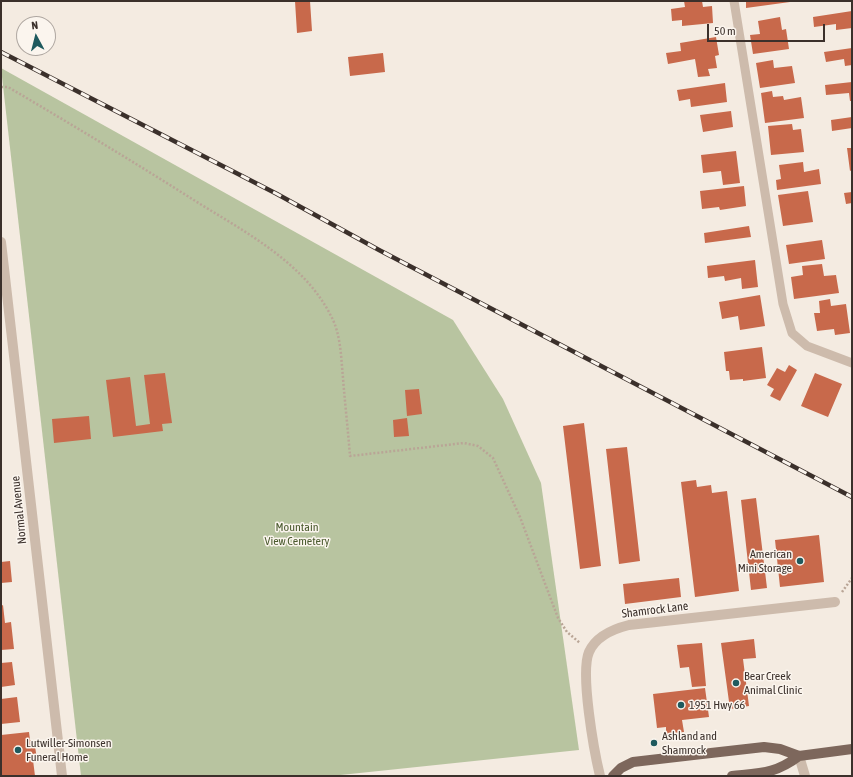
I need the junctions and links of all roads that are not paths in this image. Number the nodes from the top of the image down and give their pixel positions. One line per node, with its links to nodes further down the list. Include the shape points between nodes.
1 (734, 1): 4 (lane, via 783,304 792,333 807,346)
2 (1, 242): 3 (street, Normal Avenue)
3 (4, 286): 8 (street, Normal Avenue)
4 (852, 363)
5 (835, 602): 9 (street, Shamrock Lane, via 628,625 609,631 589,651 586,662 593,749)
6 (852, 749): 7 (main road)
7 (799, 756): 10 (main road, via 780,749 756,748 633,762); 11 (main road, via 778,769); 12 (street)
8 (62, 776)
9 (600, 776)
10 (613, 776)
11 (732, 776)
12 (805, 776)

